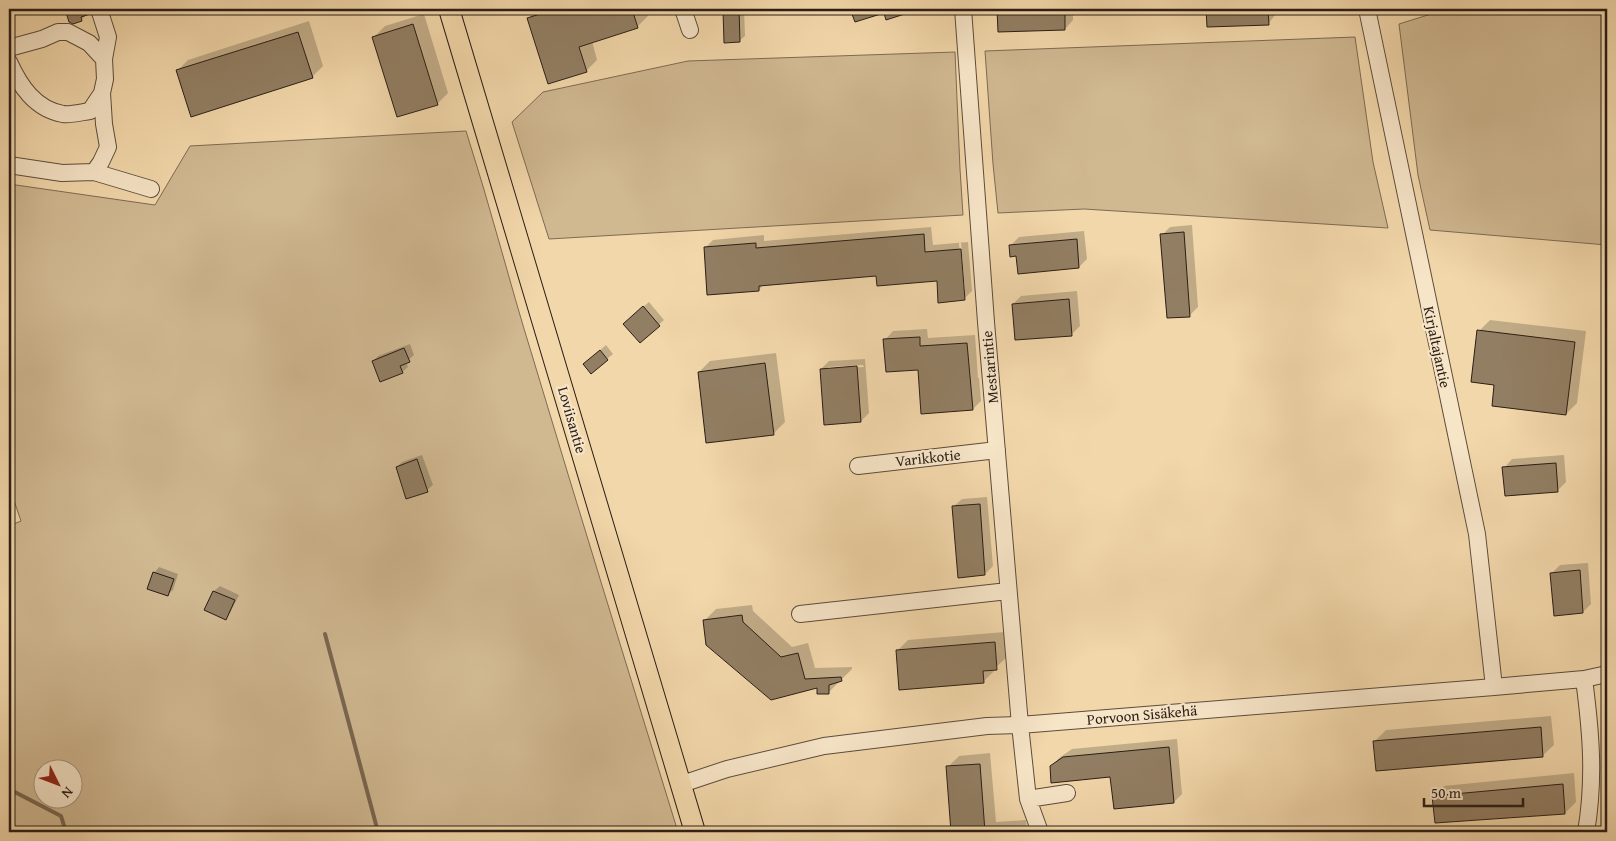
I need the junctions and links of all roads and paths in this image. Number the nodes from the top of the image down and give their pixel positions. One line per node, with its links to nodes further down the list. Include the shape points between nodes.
1 (99, 9): 8 (street, via 108,37)
2 (449, 9): 22 (main road, Loviisantie)
3 (684, 9): 6 (street)
4 (963, 9): 14 (street, Mestarintie)
5 (1367, 9): 20 (street, Kirjaltajantie, via 1477,534)
6 (690, 30)
7 (9, 48): 8 (street, via 58,32 68,32 89,43)
8 (104, 59): 10 (street, via 106,79)
9 (9, 62): 10 (street, via 26,93 42,107 64,114 90,111)
10 (102, 93): 12 (street, via 108,147)
11 (9, 166): 12 (street, via 62,174)
12 (94, 172): 13 (street)
13 (151, 189)
14 (997, 450): 15 (street, Varikkotie); 16 (street, Mestarintie)
15 (858, 466)
16 (1008, 591): 17 (street); 21 (street, Mestarintie)
17 (800, 614)
18 (1607, 674): 19 (street, Porvoon Sisäkehä)
19 (1584, 679): 20 (street, Porvoon Sisäkehä); 27 (street, via 1592,765)
20 (1494, 687): 21 (street, Porvoon Sisäkehä)
21 (1020, 725): 22 (street, Porvoon Sisäkehä, via 987,726 824,746 727,769); 24 (street, Mestarintie)
22 (682, 784): 25 (main road, Loviisantie)
23 (1067, 793): 24 (street)
24 (1028, 799): 26 (street, Mestarintie)
25 (695, 832)
26 (1040, 832)
27 (1586, 832)

